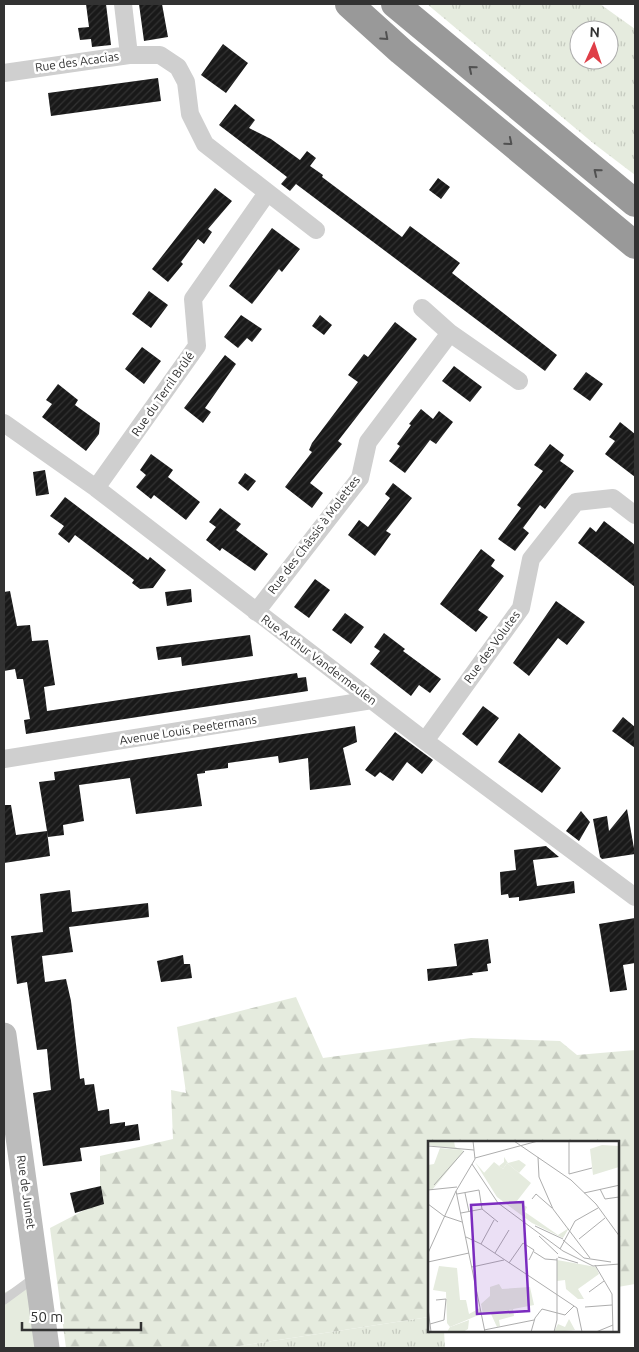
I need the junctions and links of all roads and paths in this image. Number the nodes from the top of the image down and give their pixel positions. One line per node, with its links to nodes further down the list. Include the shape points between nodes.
1 (123, 4): 4 (street, Rue des Acacias)
2 (349, 4): 9 (highway, one-way to 9, via 416,64)
3 (395, 4): 7 (highway, one-way to 3)
4 (129, 55): 5 (street, Rue des Acacias); 6 (street, via 160,55 178,67 186,82 190,114 205,144)
5 (4, 73)
6 (267, 192): 8 (street); 14 (street, Rue du Terril Brûlé, via 193,299 197,346)
7 (635, 203)
8 (316, 230)
9 (635, 245)
10 (422, 308): 11 (street)
11 (450, 333): 12 (street); 16 (street, Rue des Châssis à Molettes, via 368,442 360,478)
12 (519, 381)
13 (4, 423): 14 (street, Rue Arthur Vandermeulen)
14 (96, 488): 16 (street, Rue Arthur Vandermeulen)
15 (635, 515): 18 (street, Rue des Volutes, via 613,498 576,502 531,559 521,608)
16 (256, 612): 17 (street, Rue Arthur Vandermeulen)
17 (372, 700): 18 (street, Rue Arthur Vandermeulen); 19 (street, Avenue Louis Peetermans)
18 (425, 741): 20 (street, Rue Arthur Vandermeulen)
19 (4, 758)
20 (635, 897)
21 (4, 1035): 22 (street, Rue de Jumet)
22 (37, 1275): 23 (lane); 24 (street, Rue de Jumet)
23 (4, 1300)
24 (47, 1348)

